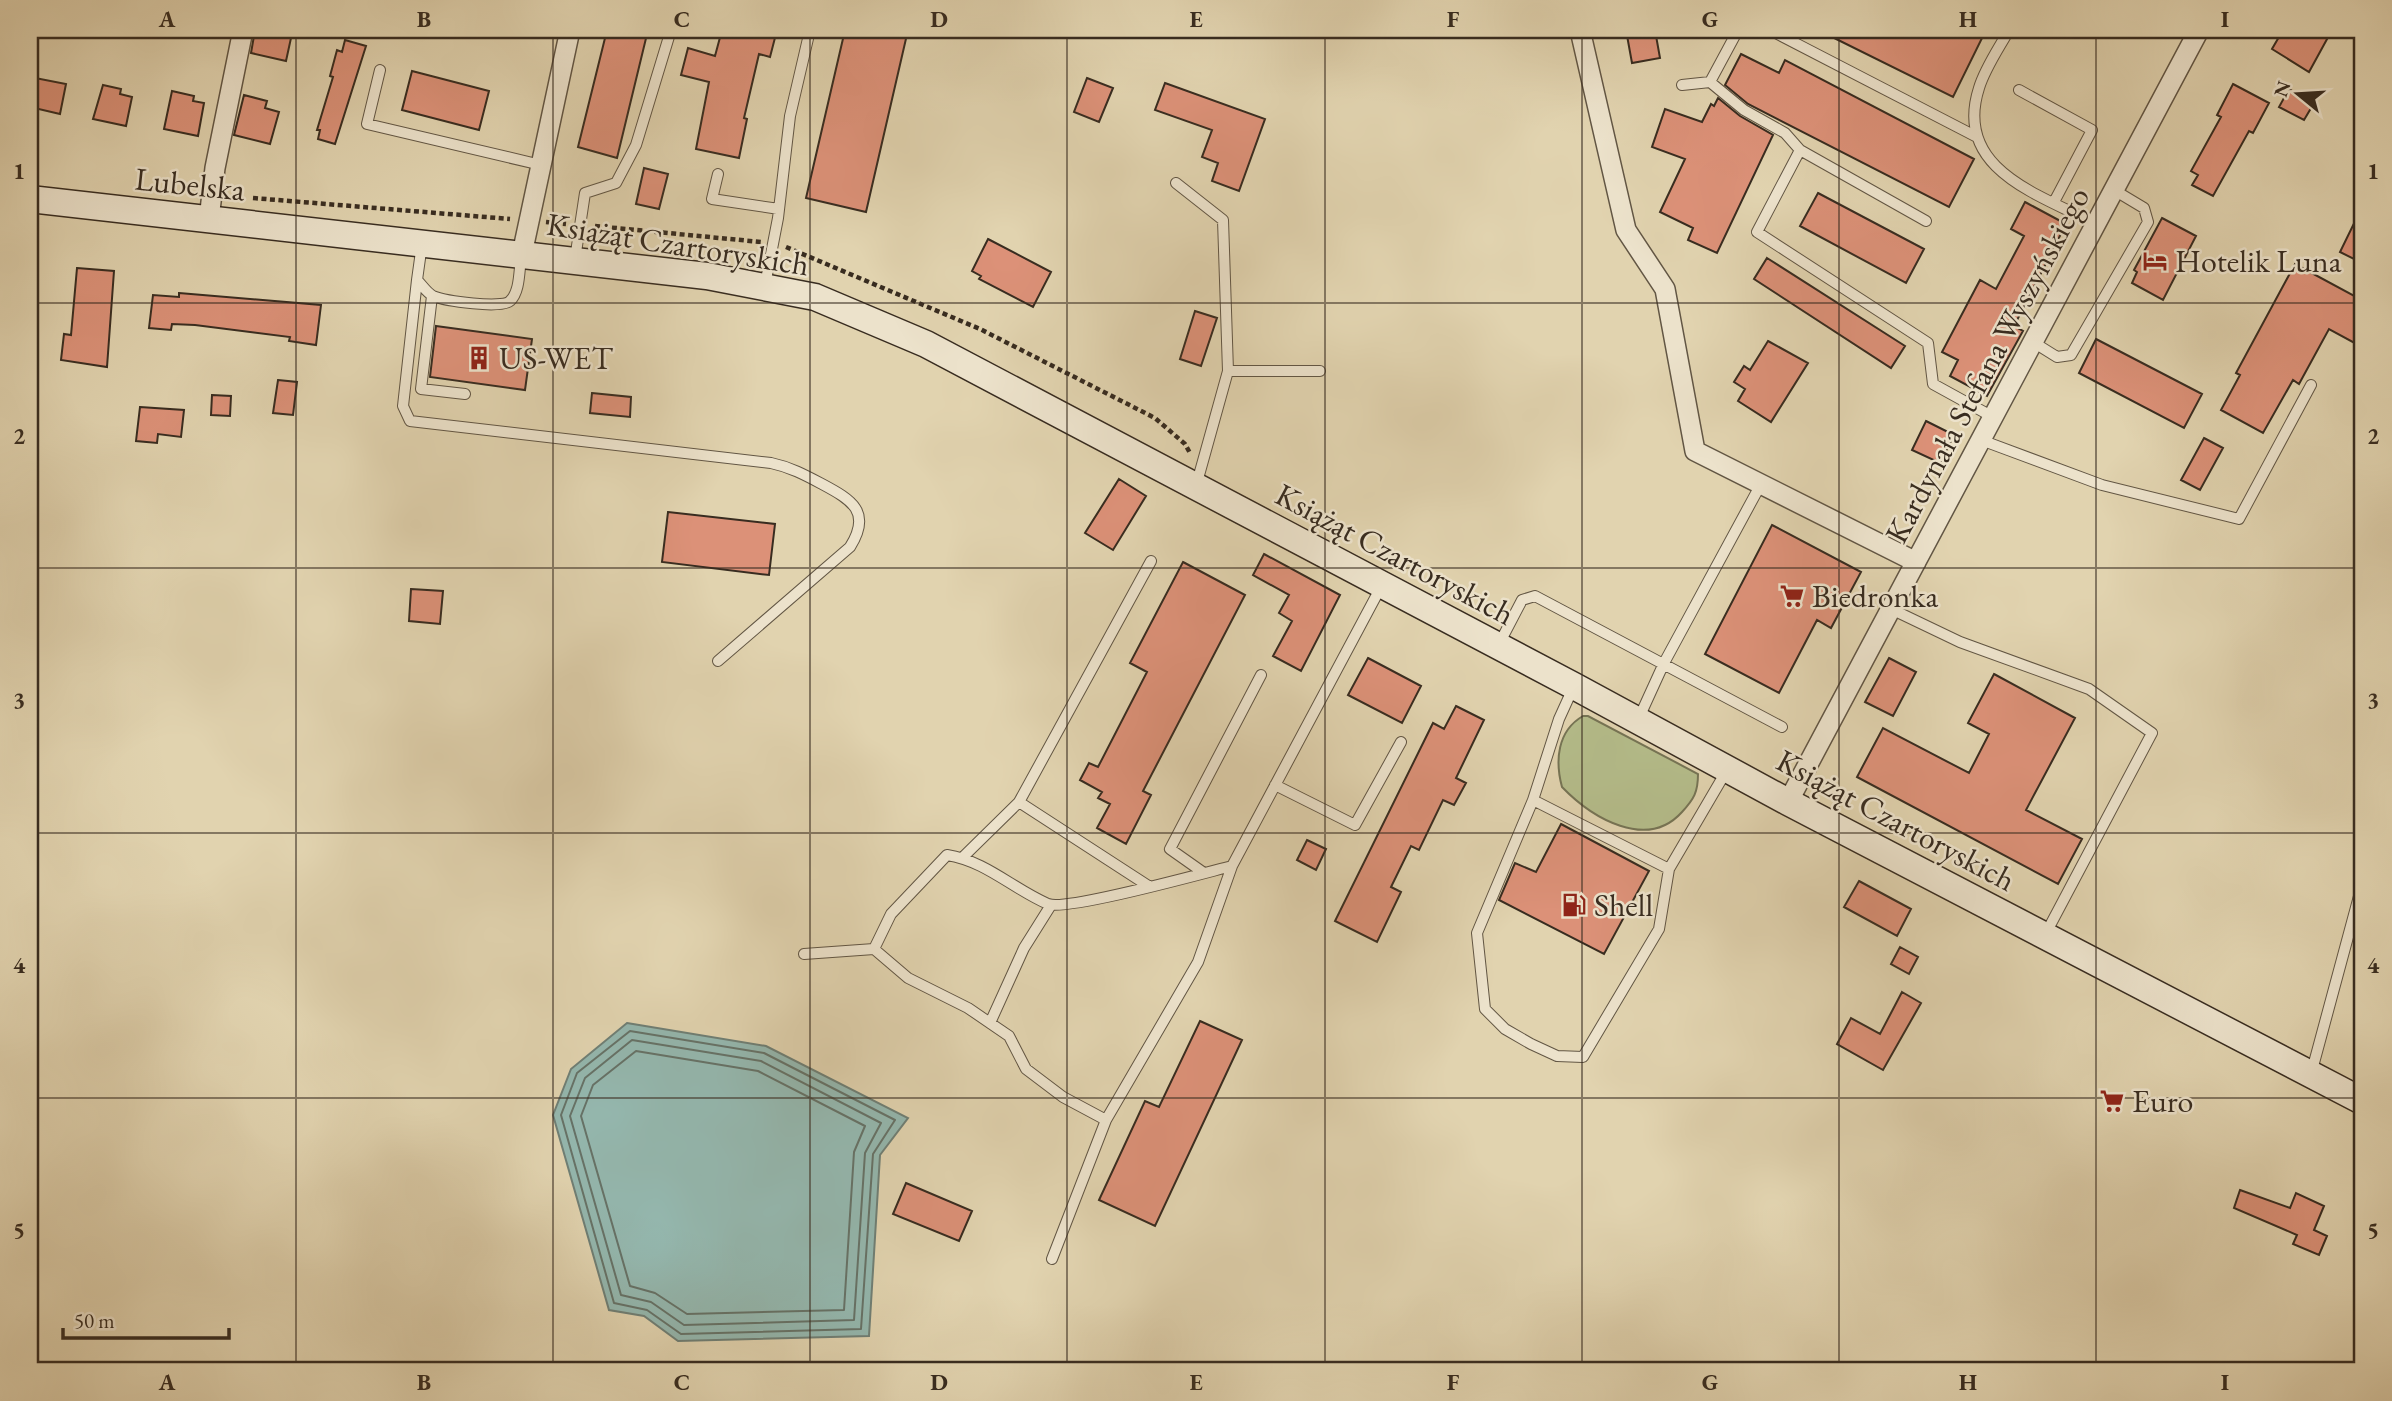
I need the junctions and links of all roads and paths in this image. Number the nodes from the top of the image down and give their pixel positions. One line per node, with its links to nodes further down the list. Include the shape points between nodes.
1 (243, 30): 23 (street)
2 (570, 30): 16 (street)
3 (671, 30): 29 (lane, via 636,145 616,183 585,193)
4 (810, 30): 22 (lane, via 790,116)
5 (1580, 30): 40 (street, via 1626,230 1665,289 1695,451)
6 (1738, 30): 11 (lane)
7 (1770, 30): 14 (lane)
8 (2009, 30): 14 (lane, via 1979,85 1973,112)
9 (2199, 30): 19 (street, Kardynała Stefana Wyszyńskiego)
10 (380, 70): 16 (lane, via 367,124)
11 (1710, 82): 12 (lane); 15 (lane, via 1784,133)
12 (1682, 85)
13 (2019, 90): 21 (lane, via 2092,130)
14 (1977, 137): 21 (lane, via 1988,162)
15 (1800, 150): 24 (lane); 38 (lane, via 1757,232 1928,343 1933,384)
16 (541, 165): 28 (street)
17 (718, 174): 22 (lane, via 712,199)
18 (1175, 183): 34 (lane, via 1223,220)
19 (2113, 190): 25 (street, Kardynała Stefana Wyszyńskiego); 33 (lane, via 2144,208 2148,222 2071,355 2057,357)
20 (30, 199): 23 (main road, Lubelska)
21 (2054, 202): 25 (lane)
22 (779, 209): 31 (lane)
23 (209, 219): 26 (main road, Lubelska)
24 (1926, 221)
25 (2096, 224): 33 (street, Kardynała Stefana Wyszyńskiego)
26 (343, 234): 27 (main road, Książąt Czartoryskich)
27 (422, 244): 28 (main road, Książąt Czartoryskich); 30 (lane)
28 (522, 254): 29 (main road, Książąt Czartoryskich); 32 (lane, via 515,294 505,305)
29 (575, 260): 31 (main road, Książąt Czartoryskich)
30 (417, 280): 32 (lane); 47 (lane, via 403,406 410,421 771,463 795,470 856,507 859,528 850,547)
31 (765, 286): 41 (main road, Książąt Czartoryskich, via 815,297 871,318)
32 (432, 296): 37 (lane, via 421,389)
33 (2033, 342): 38 (street, Kardynała Stefana Wyszyńskiego)
34 (1228, 371): 35 (lane); 41 (lane)
35 (1320, 371)
36 (2311, 385): 39 (lane, via 2239,519 2102,485)
37 (465, 394)
38 (1993, 417): 39 (street, Kardynała Stefana Wyszyńskiego)
39 (1981, 440): 43 (street, Kardynała Stefana Wyszyńskiego)
40 (1761, 484): 43 (street); 48 (lane)
41 (1196, 486): 44 (main road, Książąt Czartoryskich)
42 (1152, 561): 57 (lane)
43 (1916, 562): 45 (street, Kardynała Stefana Wyszyńskiego)
44 (1382, 585): 46 (main road, Książąt Czartoryskich); 55 (lane)
45 (1891, 608): 58 (street, Kardynała Stefana Wyszyńskiego); 66 (lane, via 1960,642 2089,689 2152,733)
46 (1498, 646): 48 (lane, via 1522,600 1535,596); 50 (main road, Książąt Czartoryskich)
47 (718, 662)
48 (1664, 663): 51 (lane); 52 (lane)
49 (1261, 675): 62 (lane, via 1170,849)
50 (1574, 686): 51 (main road, Książąt Czartoryskich); 56 (lane)
51 (1637, 720): 54 (main road, Książąt Czartoryskich)
52 (1782, 727)
53 (1401, 742): 55 (lane, via 1355,825)
54 (1728, 769): 58 (main road, Książąt Czartoryskich); 61 (lane)
55 (1275, 785): 60 (lane)
56 (1533, 800): 61 (lane); 61 (lane, via 1477,933 1485,1009 1505,1029 1531,1044 1558,1056 1583,1057 1659,929)
57 (1019, 802): 59 (lane); 64 (lane)
58 (1788, 802): 66 (main road, Książąt Czartoryskich)
59 (962, 858): 65 (lane); 67 (lane, via 947,855 891,914)
60 (1232, 866): 62 (lane); 72 (lane, via 1199,962)
61 (1669, 869)
62 (1204, 873): 64 (lane)
63 (2362, 885): 70 (lane)
64 (1150, 887): 65 (lane)
65 (1051, 905): 69 (lane, via 1024,948)
66 (2044, 935): 70 (main road, Książąt Czartoryskich)
67 (874, 949): 68 (lane); 69 (lane, via 908,978)
68 (804, 954)
69 (990, 1023): 72 (lane, via 1009,1036 1026,1069 1063,1097)
70 (2311, 1075): 71 (main road, Książąt Czartoryskich)
71 (2362, 1101)
72 (1106, 1120): 73 (lane)
73 (1052, 1259)

